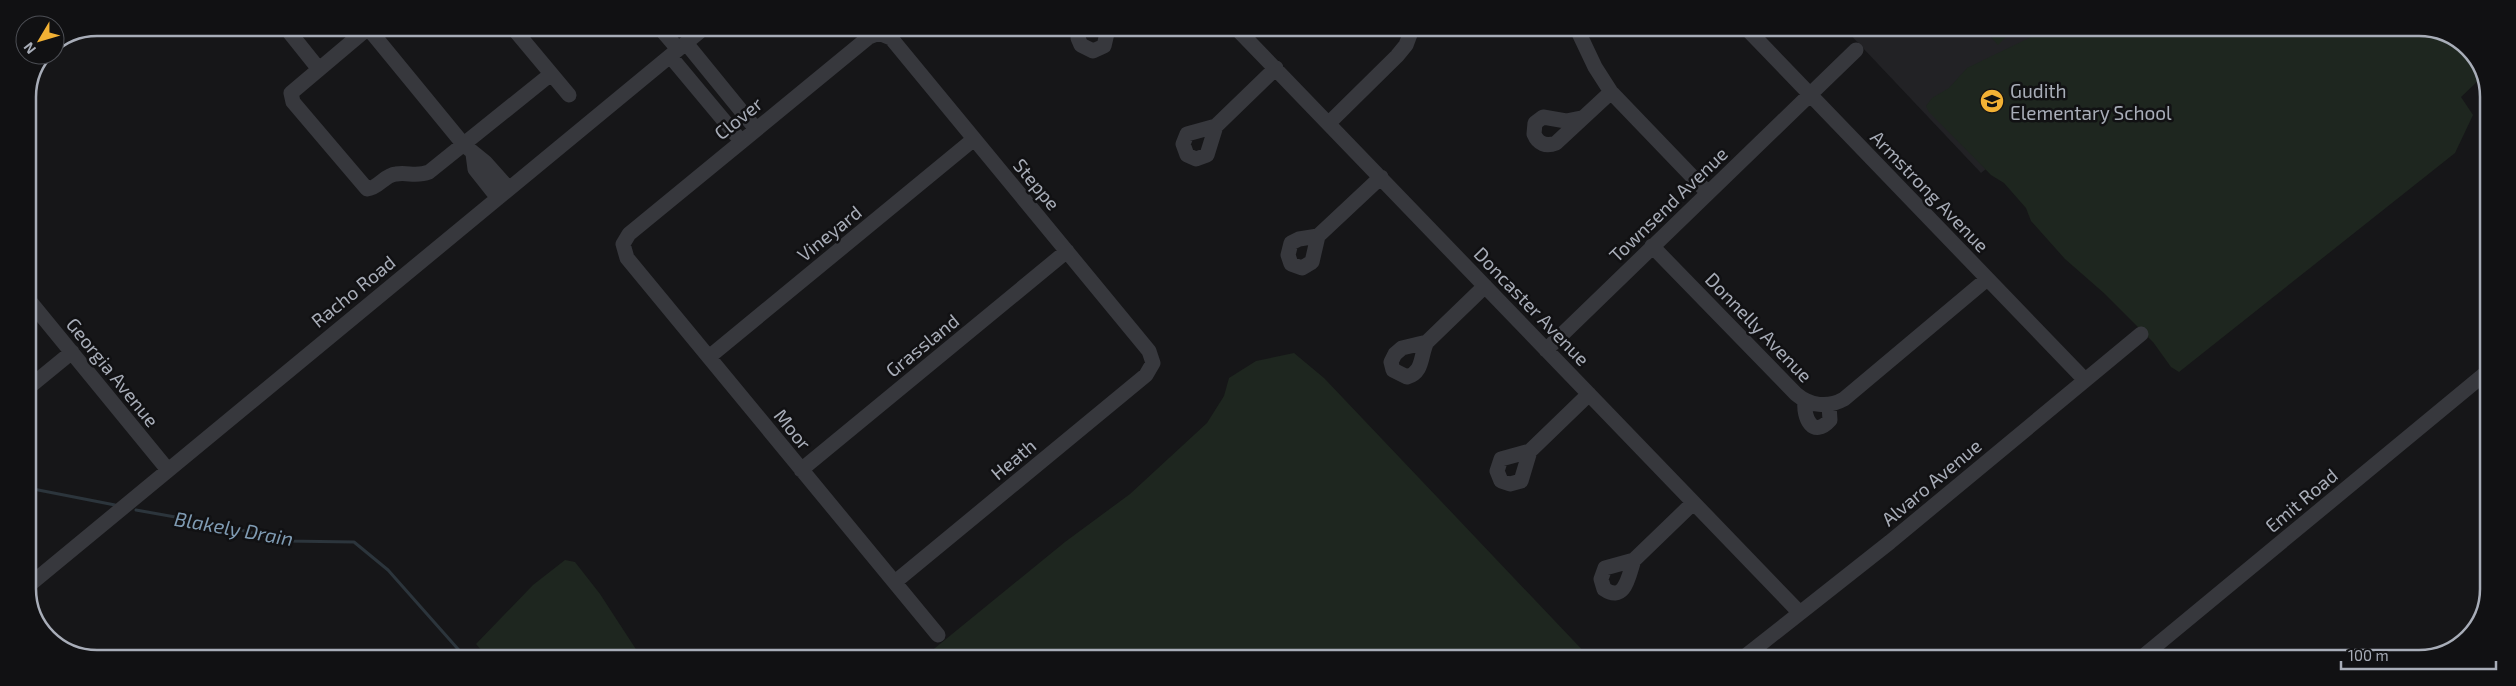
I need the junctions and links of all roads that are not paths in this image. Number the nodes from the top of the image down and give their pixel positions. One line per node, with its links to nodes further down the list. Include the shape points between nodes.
1 (292, 36): 17 (street)
2 (358, 36): 17 (street)
3 (375, 36): 29 (street)
4 (520, 36): 19 (street)
5 (667, 36): 15 (street)
6 (694, 36): 15 (street, Racho Road)
7 (870, 36): 26 (street, Clover)
8 (888, 36): 27 (street, Steppe)
9 (1078, 36): 10 (street, via 1081,45 1093,51 1104,46)
10 (1106, 36)
11 (1244, 36): 18 (street, Doncaster Avenue)
12 (1409, 36): 24 (street, via 1397,56)
13 (1580, 36): 21 (street)
14 (1755, 36): 20 (street, Armstrong Avenue)
15 (678, 49): 26 (street); 28 (street); 31 (street, Racho Road)
16 (1856, 50): 20 (street, Townsend Avenue)
17 (318, 68): 29 (street, via 290,93 293,102 361,184 369,189 393,174 422,175)
18 (1276, 68): 24 (street, Doncaster Avenue); 25 (street)
19 (551, 74): 22 (street); 29 (street)
20 (1815, 91): 32 (street, Townsend Avenue); 37 (street, Armstrong Avenue)
21 (1611, 92): 23 (street); 32 (street)
22 (569, 95)
23 (1581, 118)
24 (1329, 123): 30 (street, Doncaster Avenue)
25 (1216, 126)
26 (756, 129): 28 (street, Clover)
27 (974, 139): 36 (street, Steppe); 44 (street, Vineyard)
28 (741, 141): 34 (street, Clover, via 629,234)
29 (468, 150): 31 (street, via 485,162)
30 (1381, 177): 33 (street); 38 (street, Doncaster Avenue)
31 (504, 193): 53 (street, Racho Road)
32 (1708, 193): 35 (street, Townsend Avenue)
33 (1318, 236)
34 (623, 244): 44 (street, Moor, via 627,258)
35 (1652, 246): 42 (street, Townsend Avenue); 50 (street, Donnelly Avenue)
36 (1067, 251): 45 (street, Steppe, via 1149,351); 54 (street, Grassland)
37 (1987, 279): 47 (street, Armstrong Avenue); 51 (street, via 1844,398)
38 (1485, 286): 41 (street); 42 (street, Doncaster Avenue)
39 (36, 309): 43 (street, Georgia Avenue)
40 (2141, 334): 47 (street, Alvaro Avenue)
41 (1427, 342)
42 (1546, 350): 49 (street, Doncaster Avenue)
43 (72, 352): 48 (street); 53 (street, Georgia Avenue)
44 (709, 357): 54 (street, Moor)
45 (1152, 363): 58 (street, Heath, via 1146,375)
46 (2480, 378): 62 (street, Emit Road)
47 (2085, 380): 59 (street, Alvaro Avenue, via 1890,542)
48 (36, 381)
49 (1589, 394): 52 (street); 55 (street, Doncaster Avenue)
50 (1806, 401): 51 (street, Donnelly Avenue); 51 (street, via 1804,416 1816,427 1830,420)
51 (1829, 405)
52 (1530, 451)
53 (168, 470): 57 (street, Racho Road)
54 (801, 470): 58 (street, Moor)
55 (1693, 502): 56 (street); 59 (street, Doncaster Avenue)
56 (1634, 560)
57 (36, 579)
58 (895, 582): 60 (street, Moor)
59 (1799, 612): 61 (street, Alvaro Avenue)
60 (938, 635)
61 (1753, 650)
62 (2151, 650)

